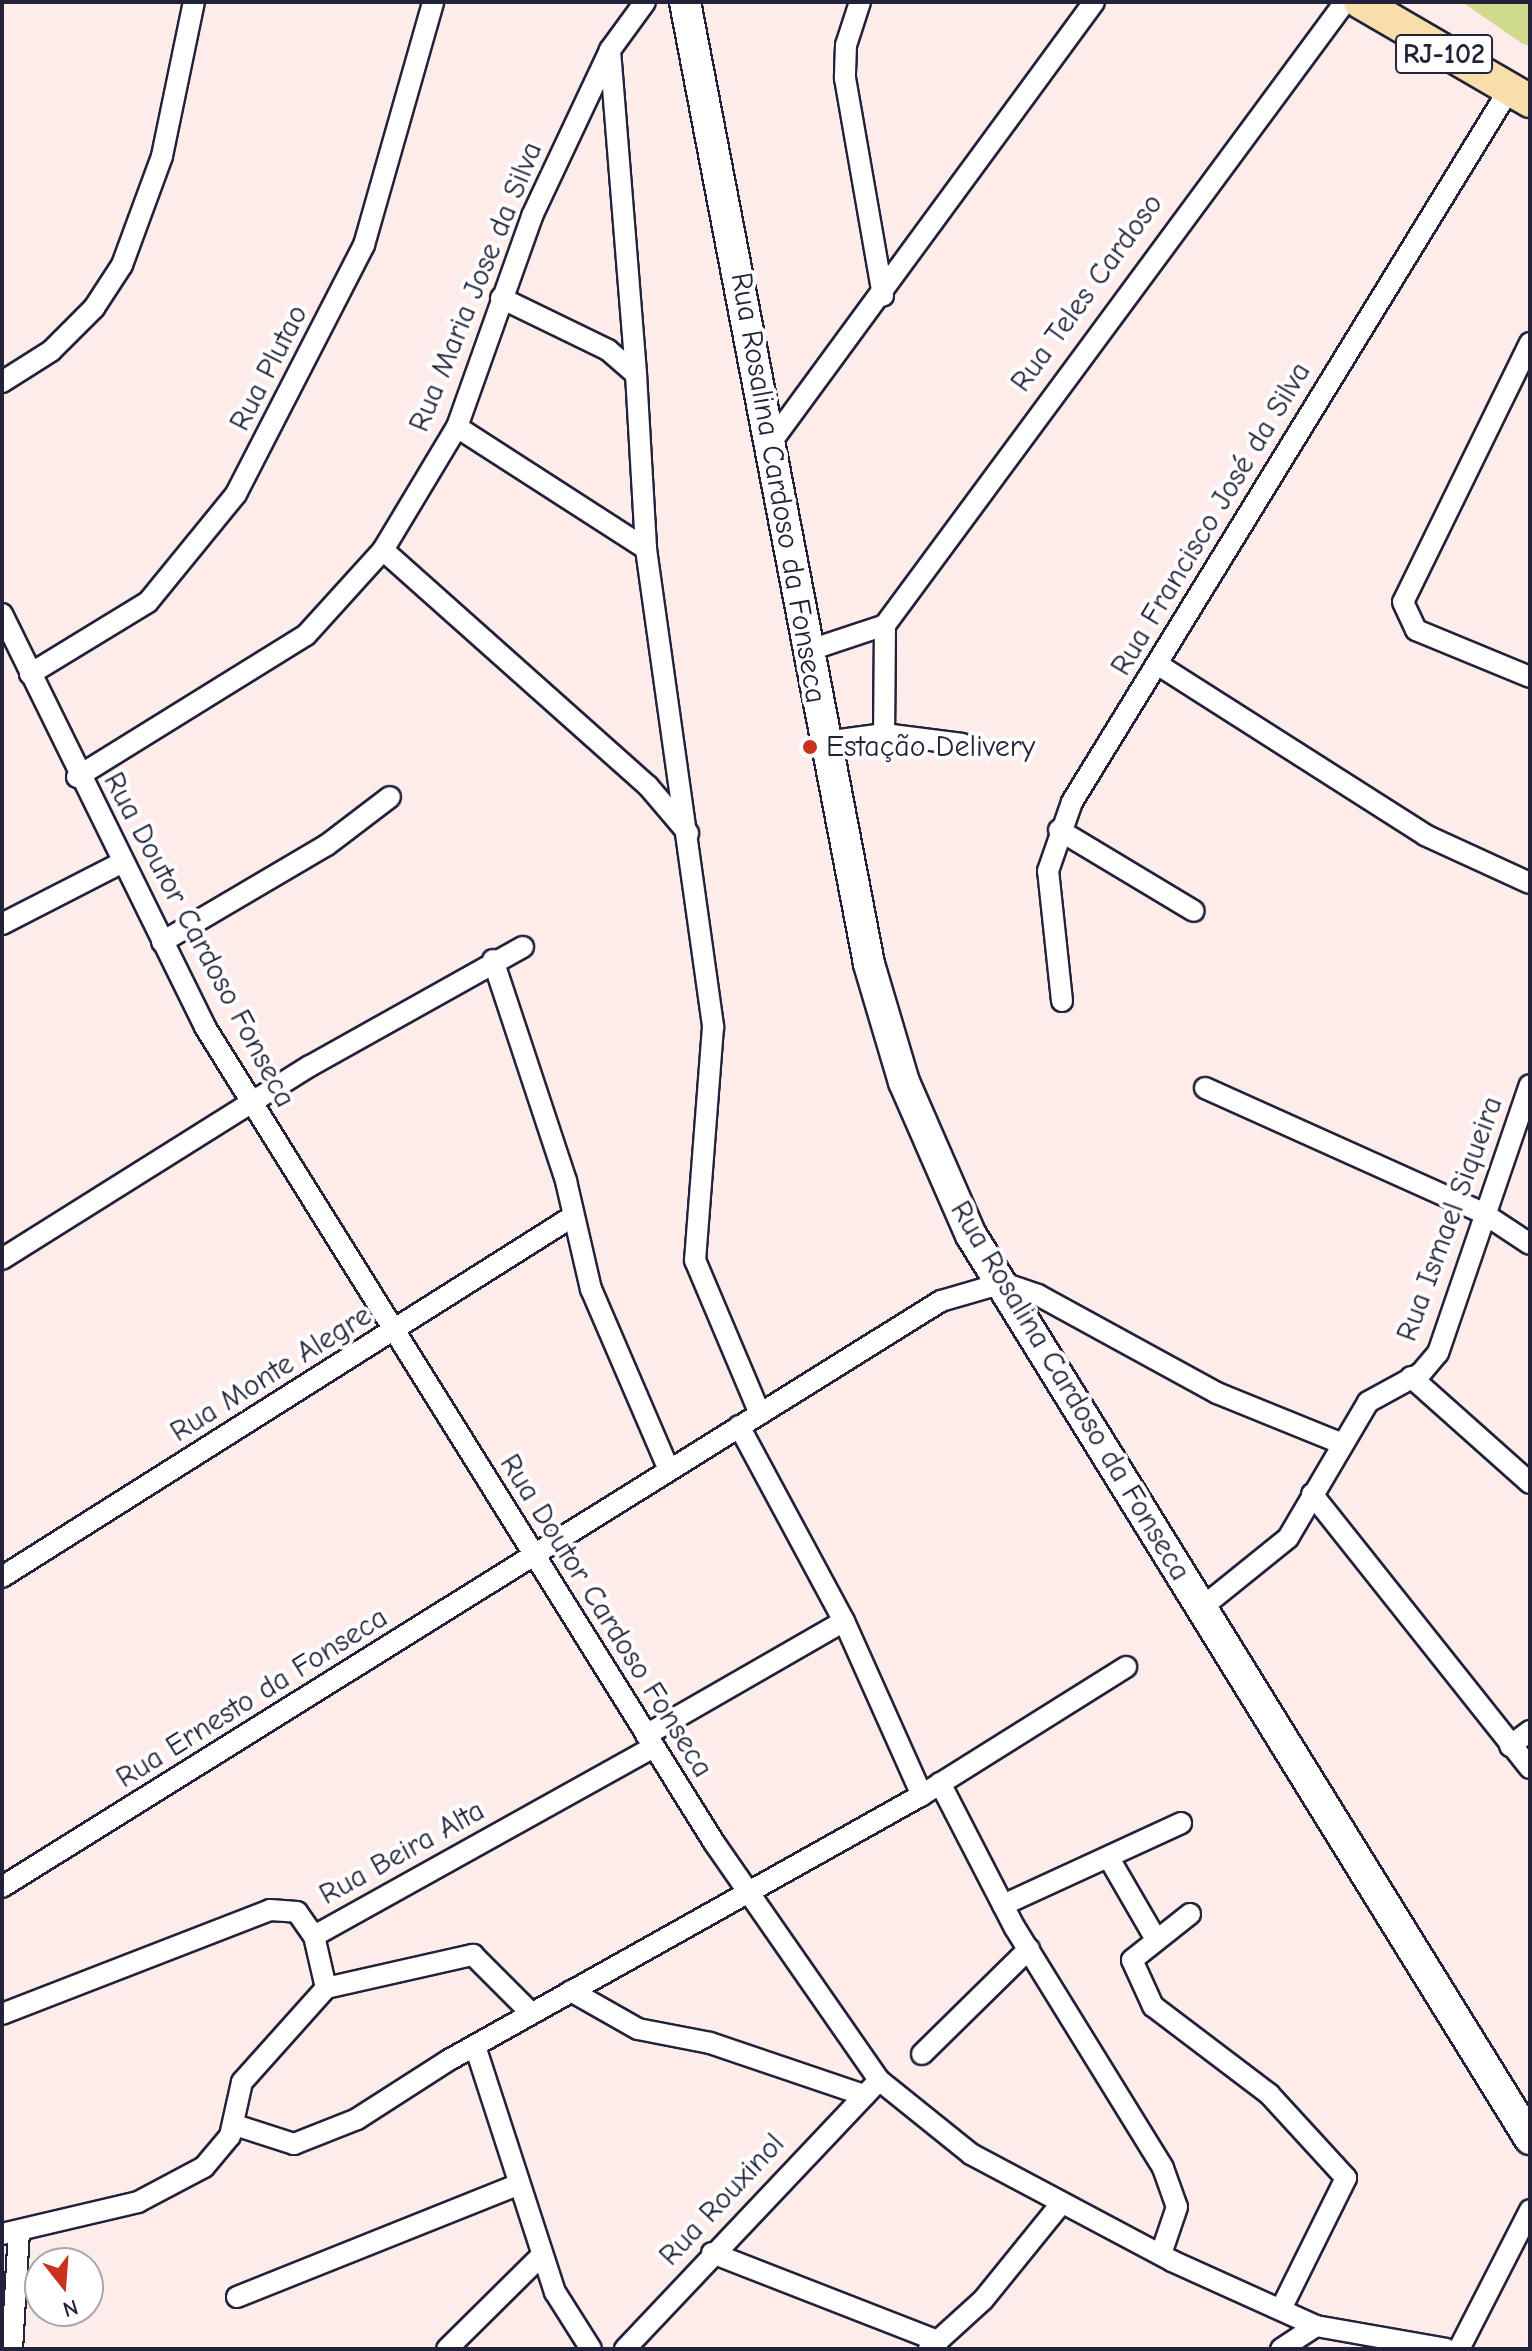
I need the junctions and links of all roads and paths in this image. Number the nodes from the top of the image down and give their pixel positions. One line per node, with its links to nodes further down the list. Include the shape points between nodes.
1 (194, 2): 15 (street, via 162,156 122,265 94,308 51,351)
2 (433, 2): 24 (street, Rua Plutao, via 364,245 236,494 148,602)
3 (645, 2): 9 (street, Rua Maria Jose da Silva)
4 (685, 2): 17 (street, Rua Rosalina Cardoso da Fonseca)
5 (860, 2): 11 (street, via 846,45 845,78)
6 (1094, 2): 11 (street)
7 (1345, 2): 21 (street, Rua Teles Cardoso)
8 (1360, 2): 10 (main road, RJ-102)
9 (610, 50): 12 (street, Rua Maria Jose da Silva); 14 (street)
10 (1518, 97): 23 (street, Rua Francisco José da Silva)
11 (883, 296): 17 (street)
12 (501, 298): 14 (street, via 608,350); 16 (street, Rua Maria Jose da Silva)
13 (1530, 343): 25 (street, via 1403,602 1416,630)
14 (636, 374): 18 (street)
15 (2, 382)
16 (457, 427): 18 (street); 19 (street, Rua Maria Jose da Silva)
17 (772, 441): 22 (street, Rua Rosalina Cardoso da Fonseca)
18 (646, 549): 32 (street)
19 (383, 550): 29 (street, Rua Maria Jose da Silva, via 306,635); 32 (street, via 648,786)
20 (2, 614): 24 (street, Rua Doutor Cardoso Fonseca)
21 (885, 625): 22 (street); 26 (street)
22 (807, 651): 27 (street, Rua Rosalina Cardoso da Fonseca)
23 (1157, 664): 31 (street, Rua Francisco José da Silva); 34 (street, via 1425,835)
24 (30, 674): 29 (street, Rua Doutor Cardoso Fonseca)
25 (1530, 677)
26 (884, 734): 27 (street); 28 (street)
27 (825, 742): 48 (street, Rua Rosalina Cardoso da Fonseca, via 869,964 904,1082 971,1235)
28 (962, 744)
29 (77, 777): 33 (street, Rua Doutor Cardoso Fonseca)
30 (390, 797): 37 (street, via 327,845)
31 (1059, 830): 35 (street); 40 (street, Rua Francisco José da Silva, via 1049,910)
32 (688, 833): 51 (street, via 713,1027 695,1260)
33 (121, 863): 36 (street); 37 (street, Rua Doutor Cardoso Fonseca)
34 (1530, 883)
35 (1194, 911)
36 (2, 924)
37 (162, 942): 43 (street, Rua Doutor Cardoso Fonseca)
38 (523, 947): 39 (street)
39 (493, 960): 43 (street); 45 (street, via 566,1181)
40 (1062, 1001)
41 (1530, 1085): 44 (street, Rua Ismael Siqueira)
42 (1205, 1088): 44 (street)
43 (252, 1104): 47 (street); 49 (street, Rua Doutor Cardoso Fonseca)
44 (1483, 1213): 46 (street); 50 (street, Rua Ismael Siqueira, via 1438,1353)
45 (570, 1218): 49 (street, Rua Monte Alegre); 54 (street, via 591,1289)
46 (1530, 1244)
47 (2, 1259)
48 (1003, 1283): 51 (street, Rua Ernesto da Fonseca, via 917,1312); 53 (street, via 1078,1315 1217,1393); 59 (street, Rua Rosalina Cardoso da Fonseca)
49 (392, 1333): 57 (street, Rua Doutor Cardoso Fonseca); 58 (street, Rua Monte Alegre)
50 (1411, 1377): 53 (street, Rua Ismael Siqueira, via 1368,1402); 55 (street)
51 (760, 1414): 52 (street, Rua Ernesto da Fonseca)
52 (739, 1426): 54 (street, Rua Ernesto da Fonseca); 60 (street)
53 (1340, 1443): 56 (street, Rua Ismael Siqueira)
54 (669, 1470): 57 (street, Rua Ernesto da Fonseca)
55 (1530, 1483)
56 (1312, 1494): 59 (street, Rua Ismael Siqueira, via 1288,1538); 64 (street)
57 (531, 1555): 63 (street, Rua Doutor Cardoso Fonseca); 70 (street, Rua Ernesto da Fonseca)
58 (2, 1577)
59 (1200, 1609): 86 (street, Rua Rosalina Cardoso da Fonseca)
60 (844, 1621): 63 (street, Rua Beira Alta); 67 (street)
61 (1126, 1667): 66 (street)
62 (1530, 1731): 64 (street)
63 (650, 1741): 71 (street, Rua Doutor Cardoso Fonseca); 74 (street, Rua Beira Alta)
64 (1510, 1746): 65 (street)
65 (1530, 1768)
66 (940, 1783): 67 (street); 72 (street)
67 (922, 1795): 71 (street)
68 (1181, 1823): 69 (street)
69 (1110, 1860): 72 (street); 75 (street)
70 (2, 1887)
71 (749, 1892): 78 (street); 83 (street, Rua Doutor Cardoso Fonseca)
72 (1003, 1905): 76 (street)
73 (1190, 1914): 75 (street)
74 (314, 1936): 77 (street); 80 (street, Rua Beira Alta, via 297,1912 270,1910)
75 (1154, 1936): 95 (street, via 1132,1960 1153,2006 1269,2094 1346,2178)
76 (1029, 1949): 82 (street); 92 (street, via 1163,2168 1177,2207)
77 (326, 1988): 79 (street, via 473,1955); 85 (street, via 242,2082)
78 (571, 1991): 79 (street); 84 (street, via 638,2029 710,2043)
79 (531, 2013): 81 (street)
80 (2, 2014)
81 (475, 2046): 85 (street, via 315,2140 275,2143); 87 (street)
82 (922, 2054)
83 (879, 2080): 84 (street, Rua Rouxinol); 88 (street, Rua Doutor Cardoso Fonseca, via 971,2154)
84 (864, 2095): 91 (street, Rua Rouxinol)
85 (235, 2125): 90 (street, via 223,2148 178,2185)
86 (1530, 2139)
87 (517, 2185): 93 (street); 94 (street)
88 (1060, 2205): 92 (street, Rua Doutor Cardoso Fonseca); 97 (street, via 983,2300)
89 (1530, 2210): 104 (street)
90 (10, 2233): 98 (street)
91 (712, 2253): 97 (street); 101 (street, Rua Rouxinol)
92 (1161, 2254): 95 (street, Rua Doutor Cardoso Fonseca)
93 (542, 2255): 99 (street); 100 (street, via 563,2312)
94 (237, 2297)
95 (1281, 2309): 96 (street, Rua Doutor Cardoso Fonseca)
96 (1316, 2326): 102 (street); 103 (street, Rua Doutor Cardoso Fonseca)
97 (933, 2345)
98 (12, 2349)
99 (447, 2349)
100 (591, 2349)
101 (625, 2349)
102 (1281, 2349)
103 (1446, 2349)
104 (1459, 2349)

